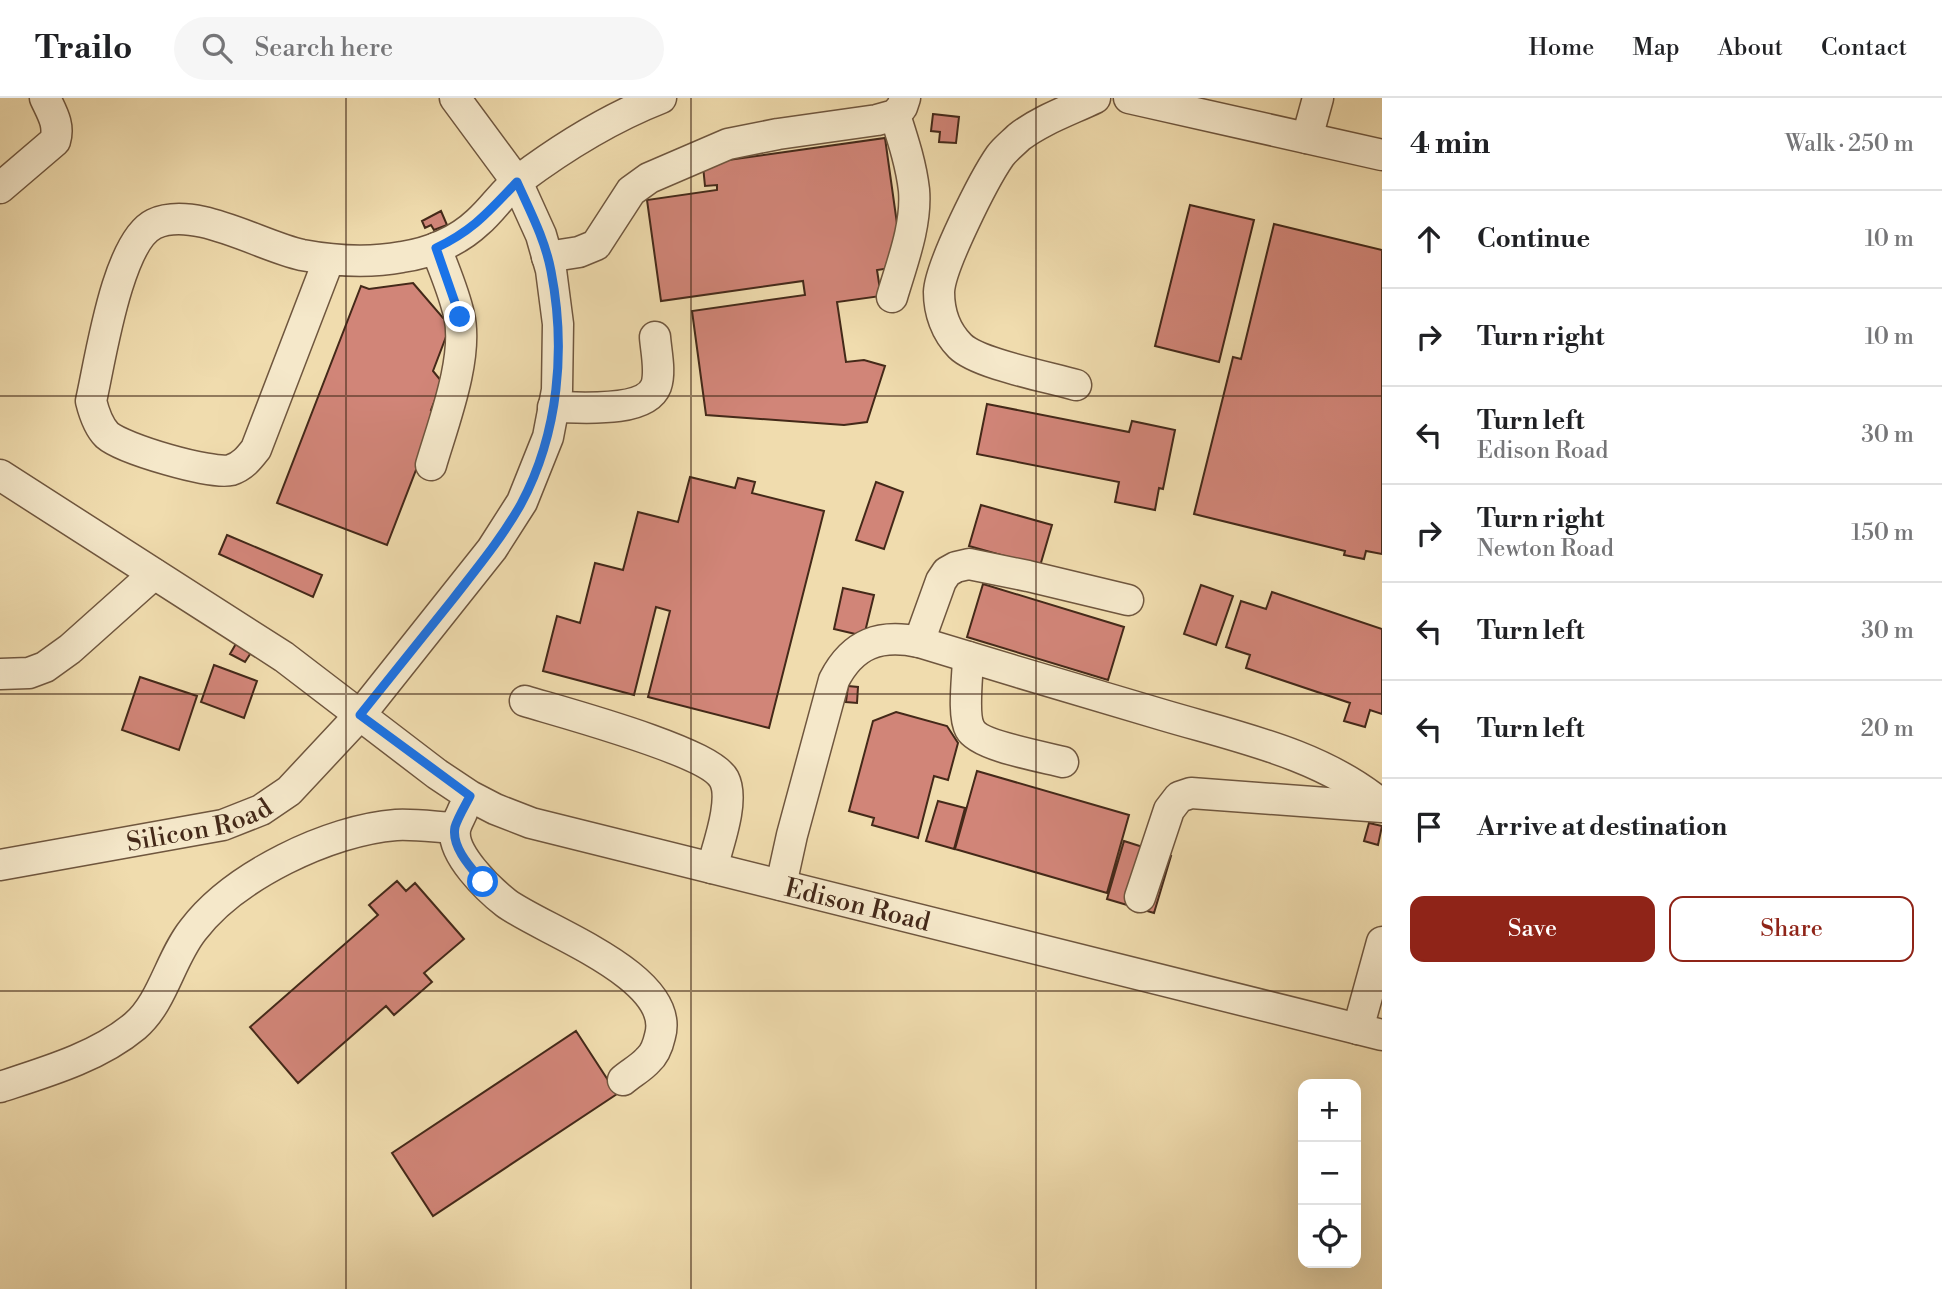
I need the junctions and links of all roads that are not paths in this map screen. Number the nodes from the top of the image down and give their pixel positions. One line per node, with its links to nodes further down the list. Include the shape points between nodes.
1 (46, 98): 11 (lane, via 56,121 55,141)
2 (455, 98): 10 (lane, Silicon Road)
3 (661, 98): 10 (lane, via 599,126)
4 (1095, 98): 17 (lane, via 1033,127 1001,155 977,195 939,291 948,331 962,348 987,360)
5 (1129, 98): 8 (lane)
6 (1318, 98): 8 (lane)
7 (900, 107): 13 (lane, via 877,120 728,144 649,178 631,191 596,245); 15 (lane, via 914,192 911,227)
8 (1307, 138): 9 (lane)
9 (1382, 155)
10 (517, 182): 12 (lane, via 479,222); 13 (lane, Silicon Road)
11 (0, 188)
12 (436, 248): 14 (lane, via 367,261); 19 (lane, via 460,317 461,346)
13 (547, 257): 18 (lane, Silicon Road, via 558,324)
14 (328, 259): 14 (lane, via 196,220 152,225 124,265 91,401 106,434 139,451 200,466 229,470 244,464 256,449)
15 (892, 297)
16 (655, 337): 18 (lane, via 656,387 645,399 623,406)
17 (1076, 385)
18 (553, 407): 27 (lane, Silicon Road, via 548,437 522,502 492,549)
19 (431, 465)
20 (0, 475): 21 (lane, Edison Road)
21 (155, 574): 25 (lane, via 45,667); 27 (lane, Edison Road, via 284,657)
22 (1128, 600): 23 (lane, via 969,564 956,566 941,581)
23 (919, 642): 24 (lane); 34 (lane, via 876,640 842,664)
24 (968, 657): 28 (lane, via 966,713 970,729 996,744); 30 (lane, via 1257,743 1331,771)
25 (0, 674)
26 (525, 701): 33 (lane, via 684,752 709,765 723,778 728,794)
27 (360, 715): 29 (lane, Edison Road); 32 (lane, Silicon Road, via 289,791 261,810 223,825)
28 (1063, 762)
29 (470, 796): 31 (lane); 33 (lane, Edison Road, via 531,823)
30 (1382, 806): 35 (lane, via 1191,793 1179,797 1170,810)
31 (455, 828): 38 (lane, via 467,863 506,904 599,955 648,994 659,1012 662,1031 649,1059); 39 (lane, via 398,825 361,830 282,862 228,894 193,929 137,1024 109,1045)
32 (0, 864)
33 (712, 868): 34 (lane, Edison Road)
34 (781, 885): 37 (lane, Edison Road)
35 (1140, 897)
36 (1382, 942): 37 (lane)
37 (1370, 1032)
38 (623, 1080)
39 (0, 1087)

